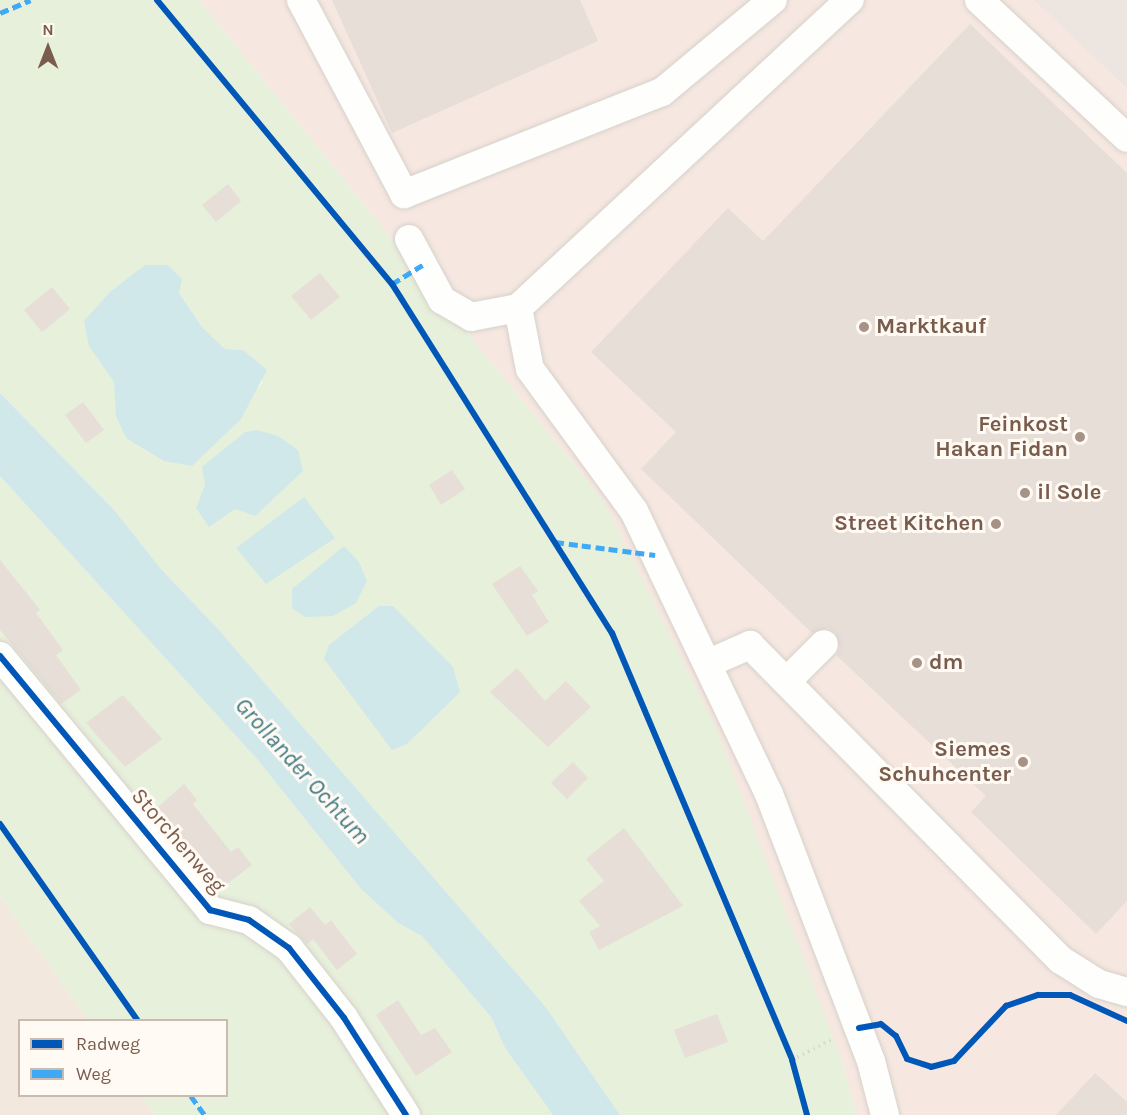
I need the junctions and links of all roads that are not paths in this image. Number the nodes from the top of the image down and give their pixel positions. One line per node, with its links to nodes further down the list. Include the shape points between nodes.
1 (301, 0): 2 (lane, via 404,194 662,92)
2 (773, 0)
3 (850, 0): 7 (lane)
4 (979, 0): 5 (lane)
5 (1127, 138)
6 (409, 239): 7 (lane, via 442,300 471,317)
7 (518, 308): 10 (lane, via 530,369 634,511)
8 (824, 644): 11 (lane)
9 (0, 656): 13 (lane, Storchenweg, via 210,910 249,920 289,948 344,1018)
10 (709, 663): 11 (lane, via 750,645); 14 (lane, via 769,794 859,1028)
11 (787, 681): 12 (lane, via 1061,960 1099,984)
12 (1127, 992)
13 (406, 1115)
14 (885, 1115)

